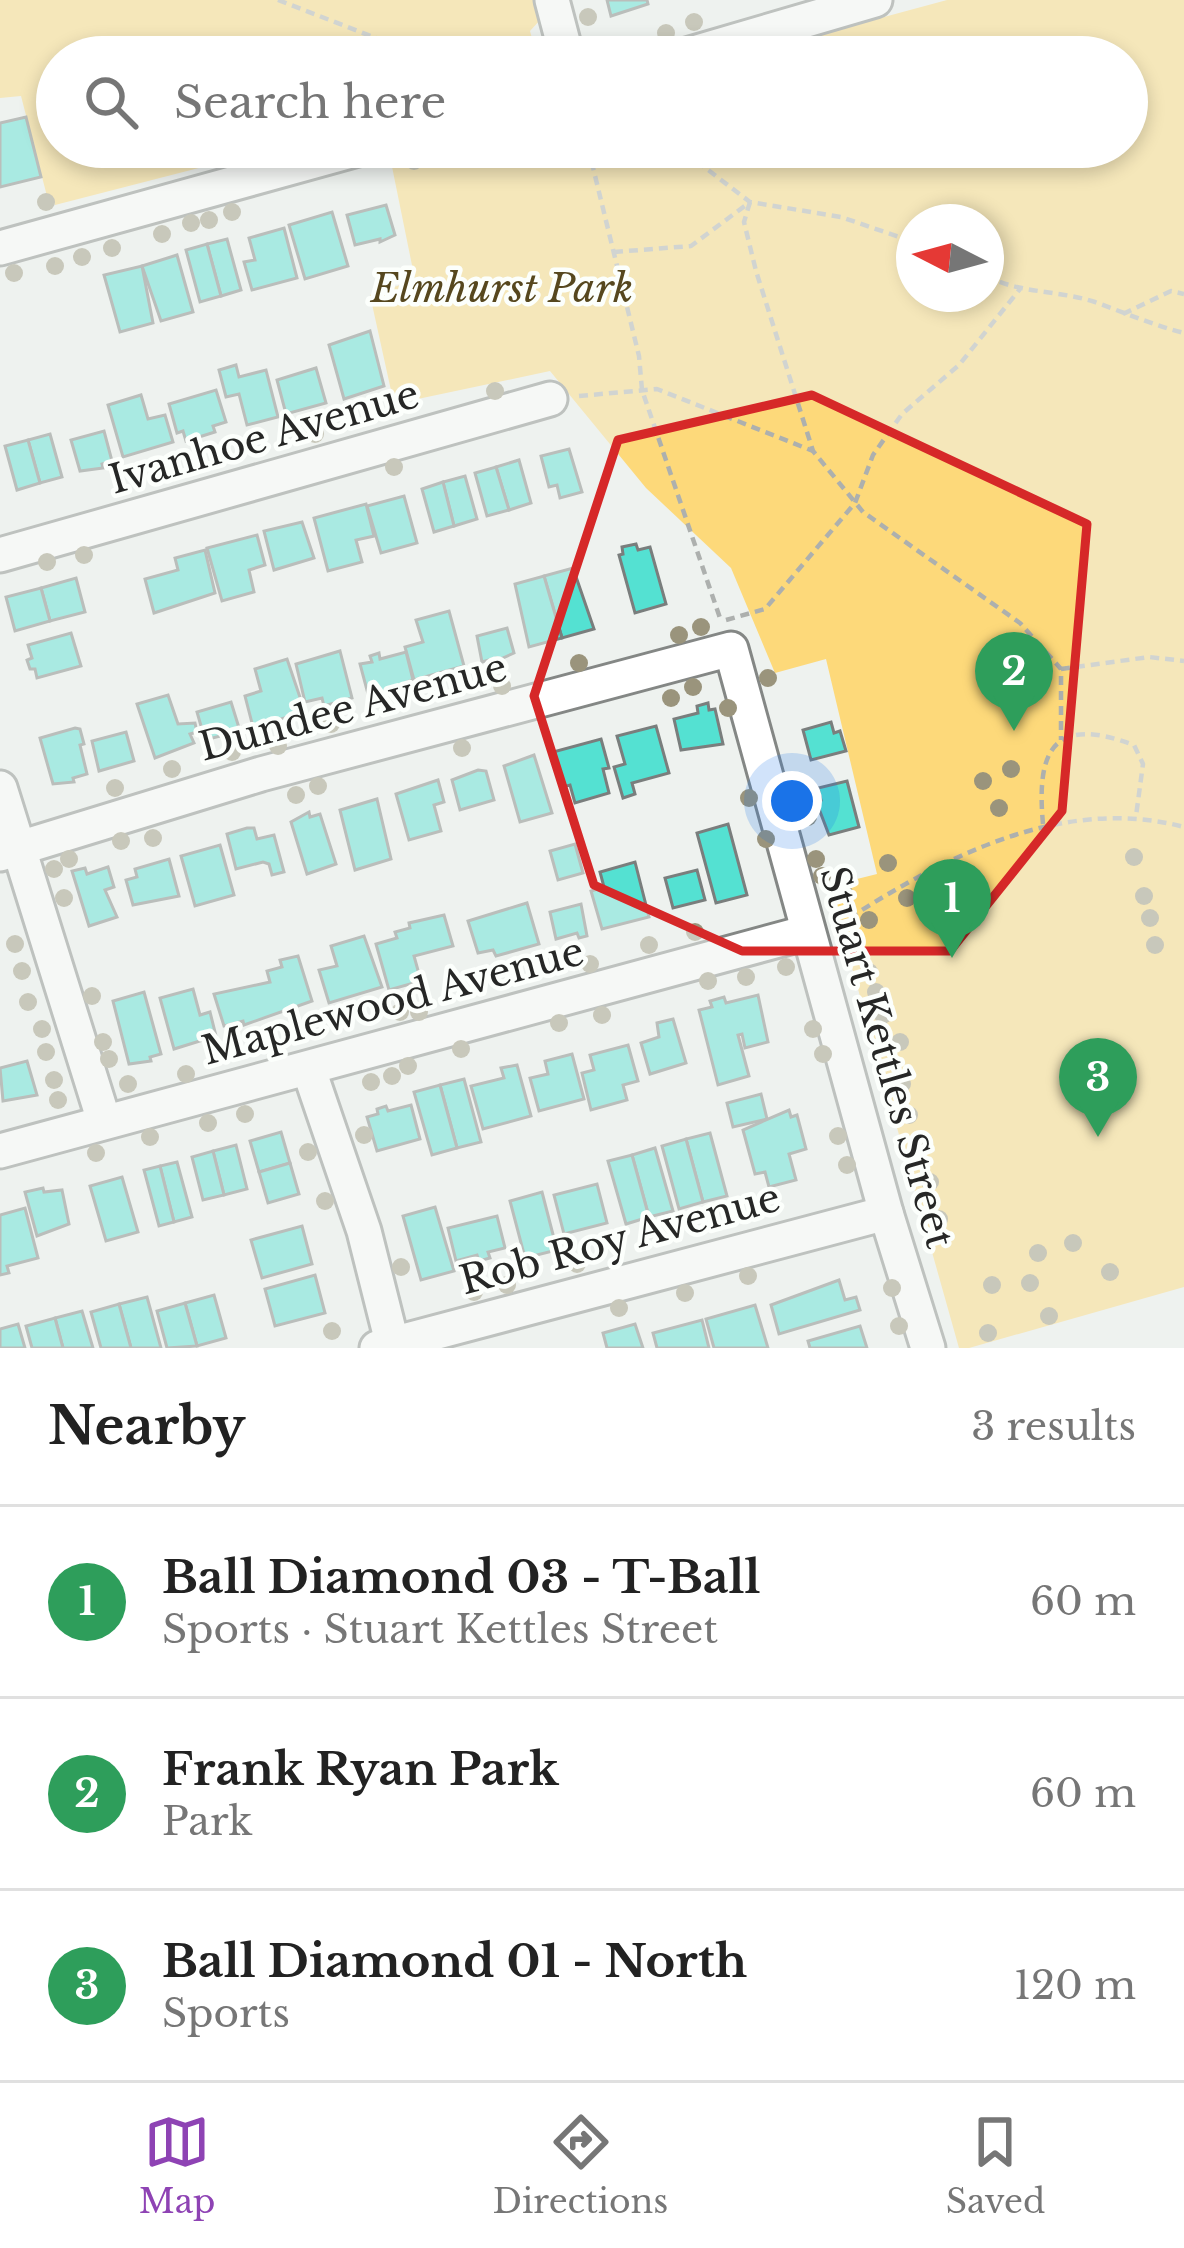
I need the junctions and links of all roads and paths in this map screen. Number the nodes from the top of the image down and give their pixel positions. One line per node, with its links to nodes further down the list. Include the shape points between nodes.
1 (278, 0): 4 (path)
2 (552, 0): 5 (street)
3 (875, 0): 6 (street)
4 (371, 36)
5 (561, 36)
6 (752, 36)
7 (289, 168): 12 (street)
8 (593, 168): 13 (path)
9 (705, 168): 10 (path)
10 (750, 202): 11 (path); 13 (path, via 692,246); 21 (path, via 744,222 756,272)
11 (896, 236)
12 (0, 248)
13 (614, 252): 19 (path)
14 (1004, 284): 15 (path)
15 (1020, 290): 17 (path); 22 (path, via 959,365 902,414 873,454)
16 (1184, 294): 17 (path, via 1171,291)
17 (1122, 314): 18 (path)
18 (1184, 334)
19 (642, 390): 20 (path); 21 (path); 24 (path)
20 (550, 399): 23 (street, Ivanhoe Avenue)
21 (813, 451): 22 (path)
22 (855, 502): 24 (path, via 765,609); 26 (path, via 1020,623)
23 (0, 555)
24 (726, 635): 32 (street, Dundee Avenue); 33 (street, Stuart Kettles Street)
25 (1184, 661): 26 (path, via 1150,657)
26 (1061, 669): 27 (path)
27 (1061, 740): 29 (path, via 1110,736 1135,745 1144,764); 30 (path, via 1046,755 1039,782)
28 (0, 788): 32 (street)
29 (1136, 816): 30 (path); 31 (path)
30 (1043, 826): 33 (path, via 956,858 836,926)
31 (1184, 827)
32 (8, 851): 35 (street)
33 (808, 932): 34 (street, Maplewood Avenue); 37 (street, Stuart Kettles Street)
34 (308, 1070): 35 (street, Maplewood Avenue); 38 (street, via 364,1231)
35 (104, 1121): 36 (street, Maplewood Avenue)
36 (0, 1151)
37 (886, 1214): 38 (street, Rob Roy Avenue); 39 (street, Stuart Kettles Street)
38 (384, 1345)
39 (928, 1348)

